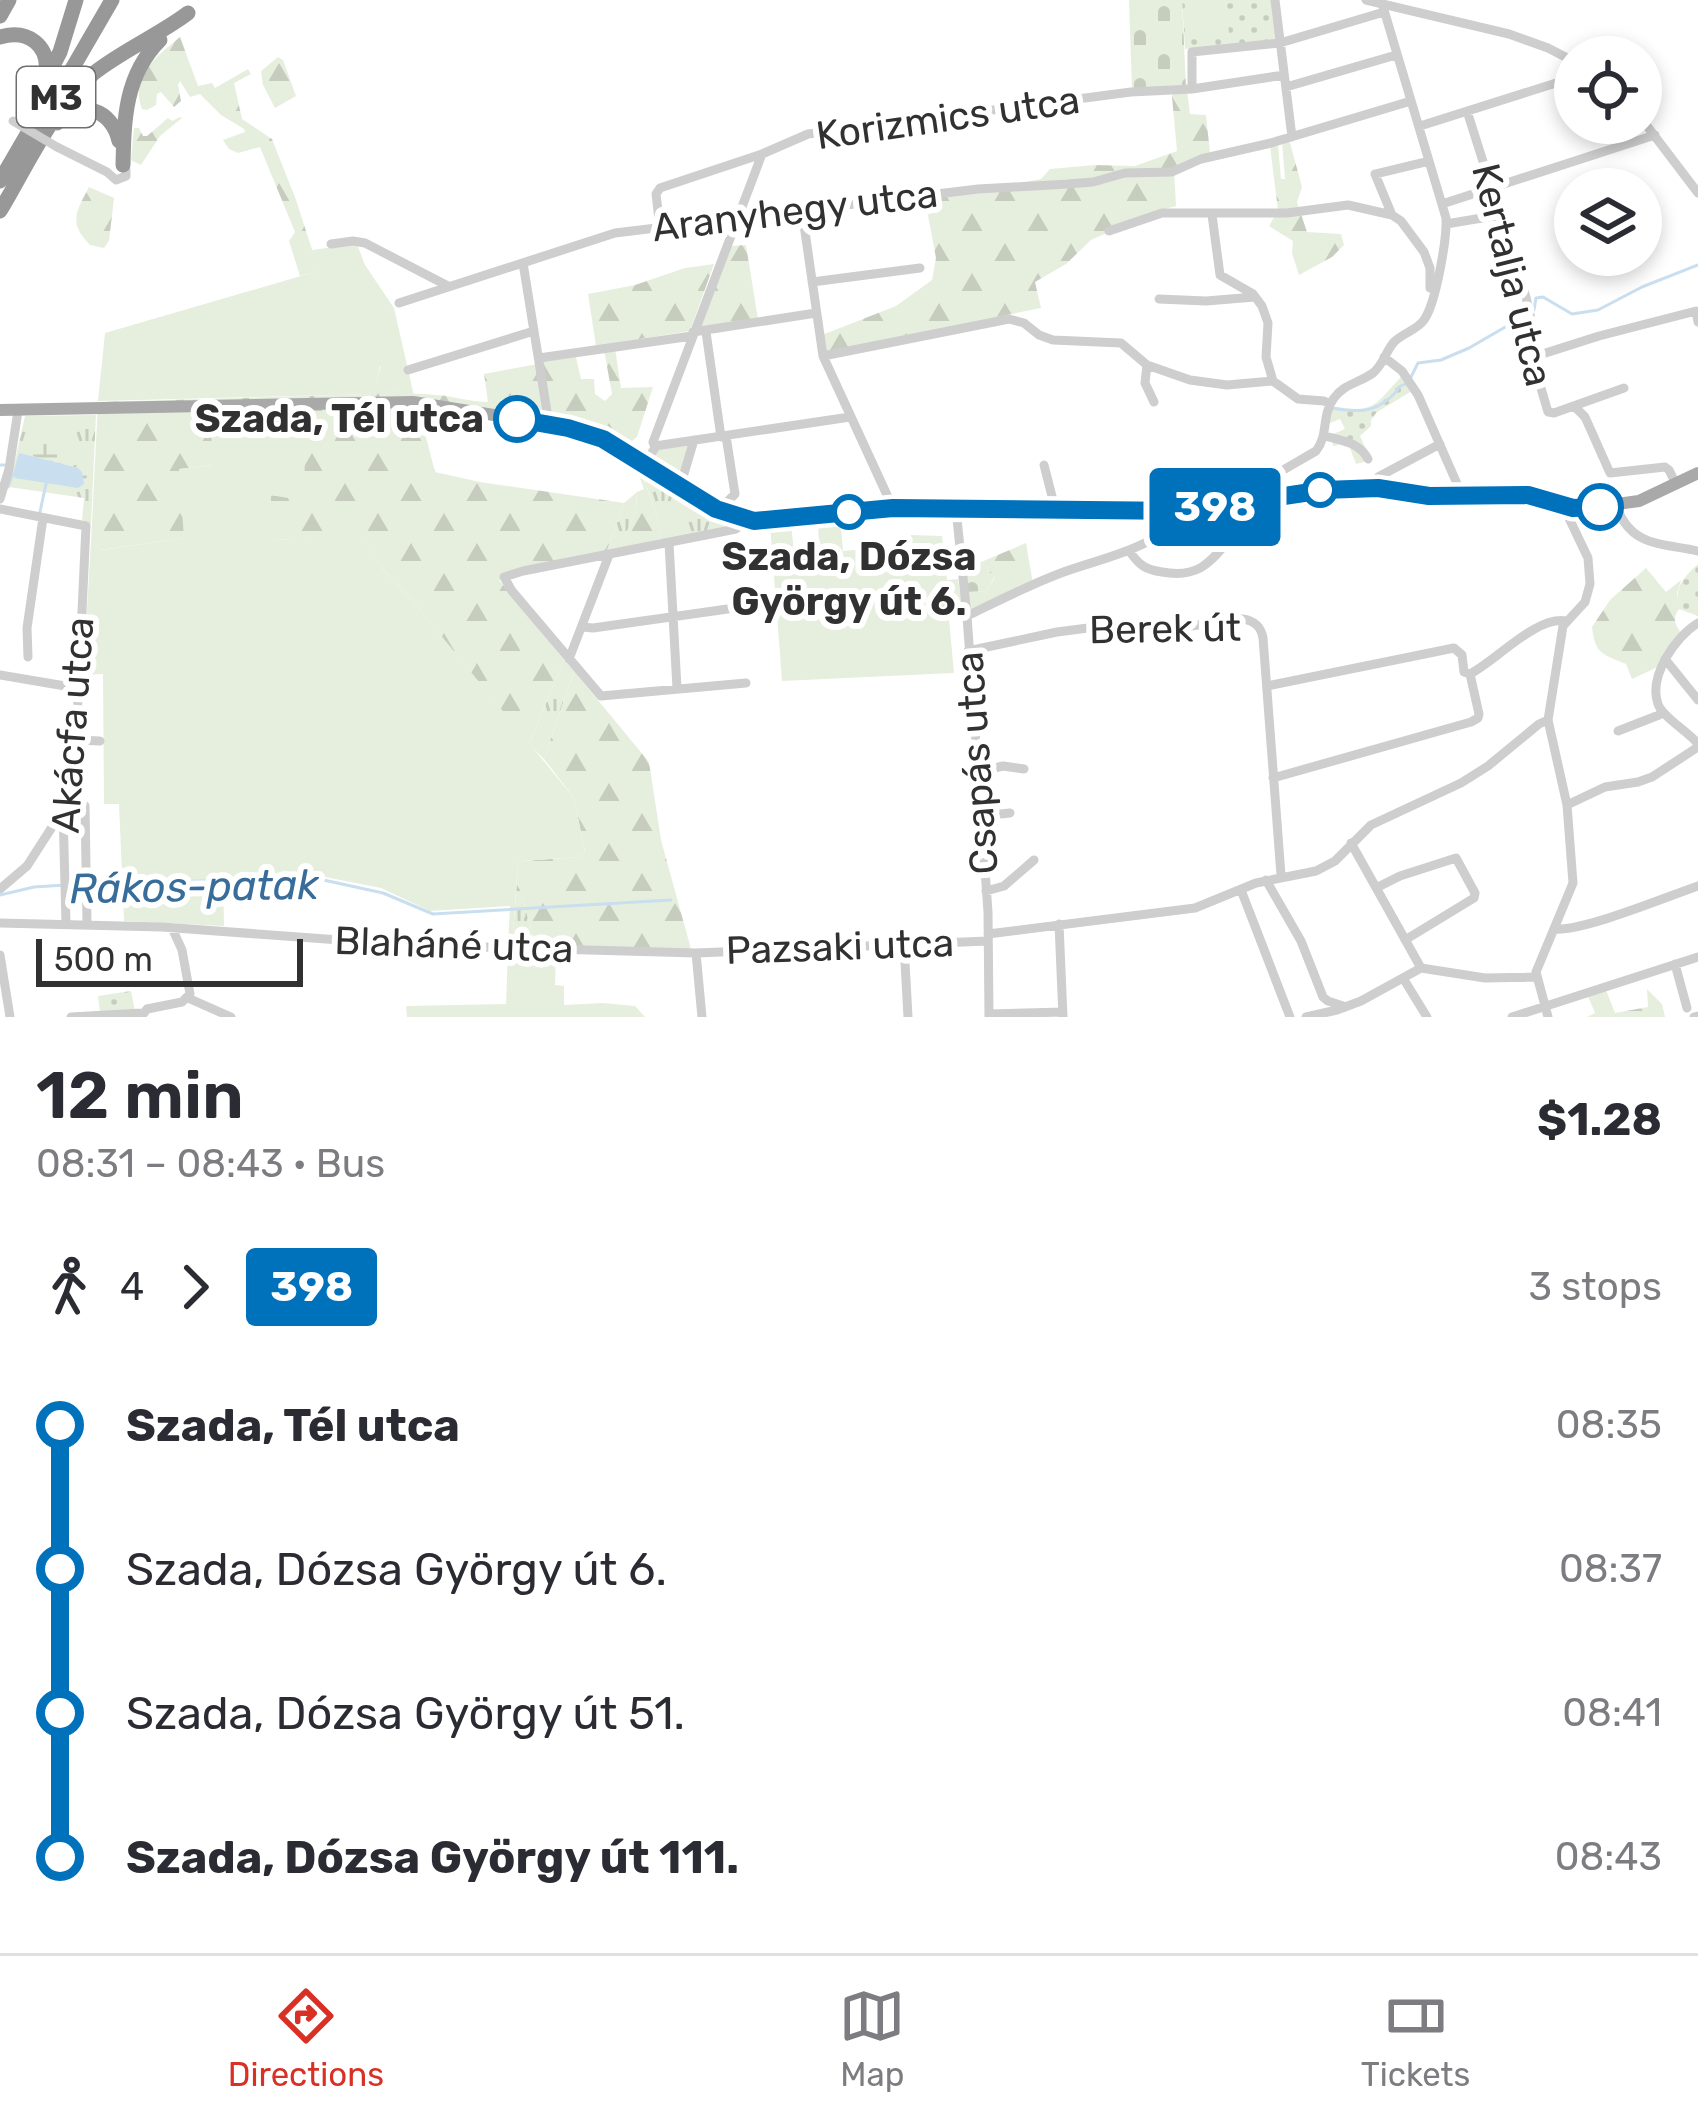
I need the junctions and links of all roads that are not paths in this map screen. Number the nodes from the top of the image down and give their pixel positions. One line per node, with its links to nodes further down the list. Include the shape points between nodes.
1 (9, 0): 7 (highway)
2 (76, 0): 15 (highway)
3 (108, 0): 29 (highway, M3); 32 (highway, M3)
4 (1275, 0): 9 (street)
5 (1378, 4): 9 (street); 10 (street); 11 (street)
6 (194, 6): 24 (highway, via 88,79); 28 (highway, via 135,73)
7 (0, 16)
8 (0, 37): 15 (highway, via 25,35 41,47)
9 (1280, 43): 12 (street); 16 (street, via 1192,52)
10 (1554, 52)
11 (1396, 56): 14 (street); 17 (street)
12 (1284, 75): 14 (street); 16 (street, Korizmics utca)
13 (1554, 84): 18 (street)
14 (1286, 87): 21 (street)
15 (42, 89): 27 (highway)
16 (1192, 89): 25 (street, Korizmics utca, via 808,134)
17 (1411, 101): 20 (street); 21 (street, Aranyhegy utca)
18 (1467, 111): 20 (street); 30 (street, Kertalja utca)
19 (0, 114): 28 (street, bridge)
20 (1420, 126): 26 (street)
21 (1292, 137): 35 (street, Aranyhegy utca, via 1172,172)
22 (1627, 144): 30 (street)
23 (1662, 144): 31 (street)
24 (38, 150): 28 (highway, via 63,116 90,109 117,131); 34 (highway)
25 (762, 154): 39 (street); 41 (street, Korizmics utca, via 660,188)
26 (1429, 161): 33 (street); 37 (street, via 1375,174)
27 (0, 164)
28 (121, 175)
29 (0, 181)
30 (1492, 188): 33 (street); 38 (street, Kertalja utca)
31 (1697, 189)
32 (0, 195)
33 (1442, 204): 40 (street)
34 (0, 211)
35 (802, 212): 39 (street, Aranyhegy utca); 46 (street)
36 (1212, 215): 37 (street, via 1348,205); 42 (street, via 1162,213); 49 (street, via 1220,275)
37 (1392, 215): 48 (street, via 1424,252)
38 (1500, 215): 40 (street); 59 (street, Kertalja utca, via 1530,314)
39 (737, 218): 41 (street, Aranyhegy utca); 56 (street)
40 (1447, 224): 48 (street)
41 (660, 228): 44 (street, Aranyhegy utca, via 602,236)
42 (1109, 231)
43 (332, 244): 47 (street, via 365,243)
44 (523, 263): 47 (street, Aranyhegy utca); 54 (street)
45 (920, 268): 46 (street)
46 (812, 282): 52 (street)
47 (448, 286): 51 (street, Aranyhegy utca)
48 (1433, 293): 58 (street, via 1424,320)
49 (1257, 297): 50 (street); 63 (street, via 1267,317)
50 (1159, 299)
51 (399, 303)
52 (816, 313): 55 (street); 57 (street)
53 (1698, 322): 59 (street, via 1696,311)
54 (534, 331): 60 (street); 62 (street)
55 (706, 332): 56 (street); 72 (street)
56 (692, 334): 60 (street); 76 (street)
57 (823, 356): 61 (street, via 1010,319 1053,340 1121,343); 70 (street)
58 (1384, 357): 66 (street); 75 (street, via 1410,381)
59 (1533, 357): 67 (street, Kertalja utca, via 1548,412)
60 (539, 358): 71 (street)
61 (1147, 365): 63 (street, via 1227,385); 65 (street)
62 (408, 370)
63 (1273, 381): 66 (street, via 1298,399)
64 (1624, 388): 67 (street, Kertalja utca)
65 (1154, 402)
66 (1330, 404): 73 (street)
67 (1574, 406): 81 (street, Kertalja utca, via 1610,473 1664,467)
68 (0, 410): 69 (main road)
69 (18, 411): 71 (main road, via 413,402); 85 (street)
70 (850, 417): 72 (street); 91 (street)
71 (549, 424): 78 (main road, via 603,439)
72 (724, 436): 74 (street); 96 (street, via 735,494)
73 (1324, 436): 77 (street, via 1351,443); 89 (street, via 1316,451)
74 (694, 440): 76 (street); 82 (street)
75 (1440, 444): 83 (street, via 1377,478); 84 (street)
76 (656, 446): 78 (street)
77 (1368, 459)
78 (644, 464): 82 (main road)
79 (1045, 465): 92 (street)
80 (1698, 473): 81 (main road)
81 (1676, 484): 88 (main road)
82 (680, 487): 96 (main road)
83 (1374, 488): 84 (main road); 86 (main road)
84 (1465, 494): 87 (street); 90 (main road, via 1528,495)
85 (0, 499)
86 (1283, 500): 89 (main road); 101 (street, via 1195,572 1144,568)
87 (1512, 500)
88 (1616, 505): 90 (main road); 100 (street, via 1641,538)
89 (1222, 506): 95 (main road)
90 (1567, 506): 106 (street, via 1590,584)
91 (893, 508): 94 (main road); 98 (main road)
92 (1055, 508): 94 (main road); 95 (main road)
93 (0, 509): 97 (street)
94 (956, 509): 105 (street, Csapás utca)
95 (1185, 511): 101 (street)
96 (724, 513): 98 (main road)
97 (43, 518): 110 (street); 117 (street, Akácfa utca, via 86,526)
98 (748, 520): 99 (street)
99 (668, 543): 102 (street); 104 (street)
100 (1698, 551)
101 (1130, 552): 105 (street)
102 (609, 556): 108 (street); 111 (street, via 504,578)
103 (755, 605): 104 (street)
104 (674, 616): 108 (street); 118 (street)
105 (967, 616): 109 (street, Csapás utca)
106 (1566, 621): 113 (street, via 1540,625); 121 (street)
107 (1698, 623): 112 (street)
108 (582, 627): 111 (street)
109 (968, 651): 116 (street, Berek út, via 1119,624 1154,631 1243,619 1262,632); 127 (street, Csapás utca)
110 (28, 657)
111 (569, 659): 118 (street, via 601,696)
112 (1665, 659): 119 (street); 120 (street)
113 (1470, 674): 116 (street, via 1451,648); 128 (street, via 1479,717 1471,722)
114 (0, 675): 117 (street)
115 (746, 683): 118 (street)
116 (1267, 686): 128 (street, Berek út)
117 (77, 688): 123 (street, Akácfa utca)
118 (677, 688)
119 (1698, 700)
120 (1662, 711): 122 (street); 125 (street)
121 (1548, 720): 129 (street); 133 (street, Pazsaki utca, via 1461,783 1371,824)
122 (1618, 731)
123 (76, 740): 124 (street); 130 (street, Akácfa utca)
124 (100, 742)
125 (1698, 746): 129 (street, via 1652,776)
126 (1024, 769): 127 (street)
127 (978, 772): 132 (street, Csapás utca)
128 (1273, 778): 135 (street, Berek út)
129 (1567, 805): 147 (street, via 1573,886)
130 (64, 807): 139 (street, via 27,866); 143 (street, Akácfa utca); 144 (street, via 85,806)
131 (1010, 813): 132 (street)
132 (981, 816): 141 (street, Csapás utca)
133 (1351, 843): 135 (street, Pazsaki utca, via 1316,871); 138 (street)
134 (1034, 860): 141 (street)
135 (1281, 875): 136 (street, Pazsaki utca)
136 (1266, 880): 140 (street, Pazsaki utca); 159 (street, via 1325,999)
137 (1698, 886): 147 (street)
138 (1376, 888): 149 (street); 149 (street, via 1456,858 1474,898)
139 (0, 889)
140 (1241, 890): 145 (street, Pazsaki utca, via 1195,908); 170 (street)
141 (986, 891): 148 (street, Csapás utca)
142 (0, 923): 143 (street, Blaháné utca)
143 (66, 924): 144 (street, Blaháné utca)
144 (87, 924): 146 (street, Blaháné utca)
145 (1059, 924): 148 (street, Pazsaki utca); 161 (street)
146 (172, 928): 151 (street, Blaháné utca); 158 (street)
147 (1554, 929): 156 (street)
148 (990, 933): 150 (street, Pazsaki utca); 164 (street, Csapás utca)
149 (1405, 940): 155 (street)
150 (904, 944): 151 (street, Pazsaki utca); 169 (street)
151 (694, 953): 168 (street)
152 (0, 955): 165 (street)
153 (1698, 957): 154 (street)
154 (1675, 964): 160 (street); 162 (street)
155 (1421, 968): 156 (street); 157 (street)
156 (1536, 976): 160 (street)
157 (1403, 978): 159 (street); 172 (street)
158 (188, 998): 163 (street); 167 (street)
159 (1346, 1007): 171 (street)
160 (1547, 1012): 173 (street)
161 (1063, 1014): 164 (street)
162 (1693, 1014)
163 (141, 1015): 166 (street)
164 (989, 1016)
165 (10, 1017)
166 (71, 1017)
167 (231, 1017)
168 (702, 1017)
169 (908, 1017)
170 (1290, 1017)
171 (1306, 1017)
172 (1427, 1017)
173 (1512, 1017)

